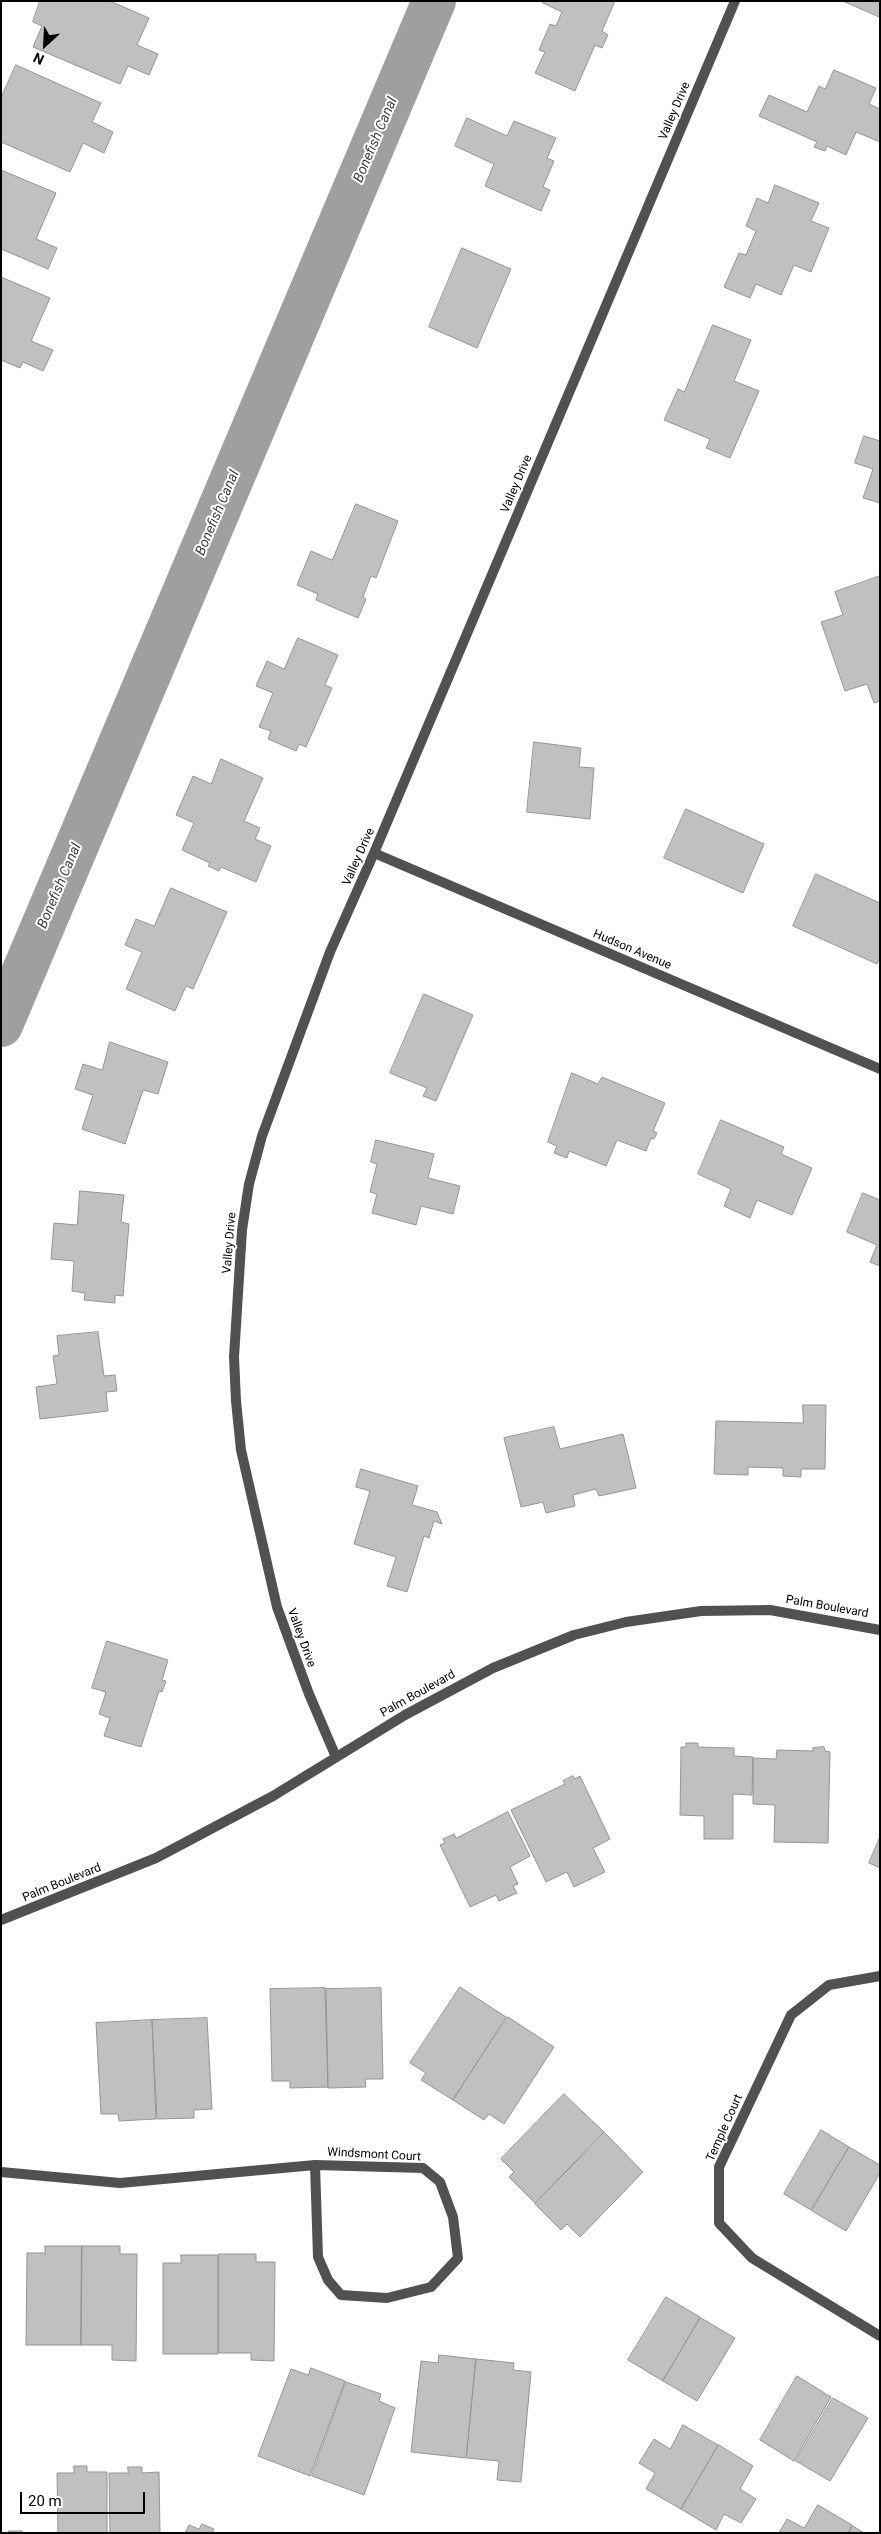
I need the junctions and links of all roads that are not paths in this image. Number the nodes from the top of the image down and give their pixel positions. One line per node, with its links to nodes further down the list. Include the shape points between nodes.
1 (735, 1): 2 (street, Valley Drive)
2 (374, 853): 3 (street, Hudson Avenue); 5 (street, Valley Drive, via 330,952 262,1136 249,1184 242,1230 234,1357 241,1450 277,1608 308,1694)
3 (880, 1070)
4 (880, 1630): 5 (street, Palm Boulevard, via 770,1610 701,1611 626,1622 574,1634 493,1668 405,1715)
5 (336, 1757): 6 (street, Palm Boulevard, via 273,1796 156,1858)
6 (1, 1920)
7 (880, 1976): 10 (street, Temple Court, via 829,1985 791,2015 719,2167 719,2223 752,2258)
8 (315, 2165): 8 (street, Windsmont Court, via 318,2257 328,2280 341,2295 387,2298 431,2287 458,2258 453,2217 440,2182 424,2168); 9 (street, Windsmont Court, via 120,2183)
9 (1, 2172)
10 (880, 2336)

